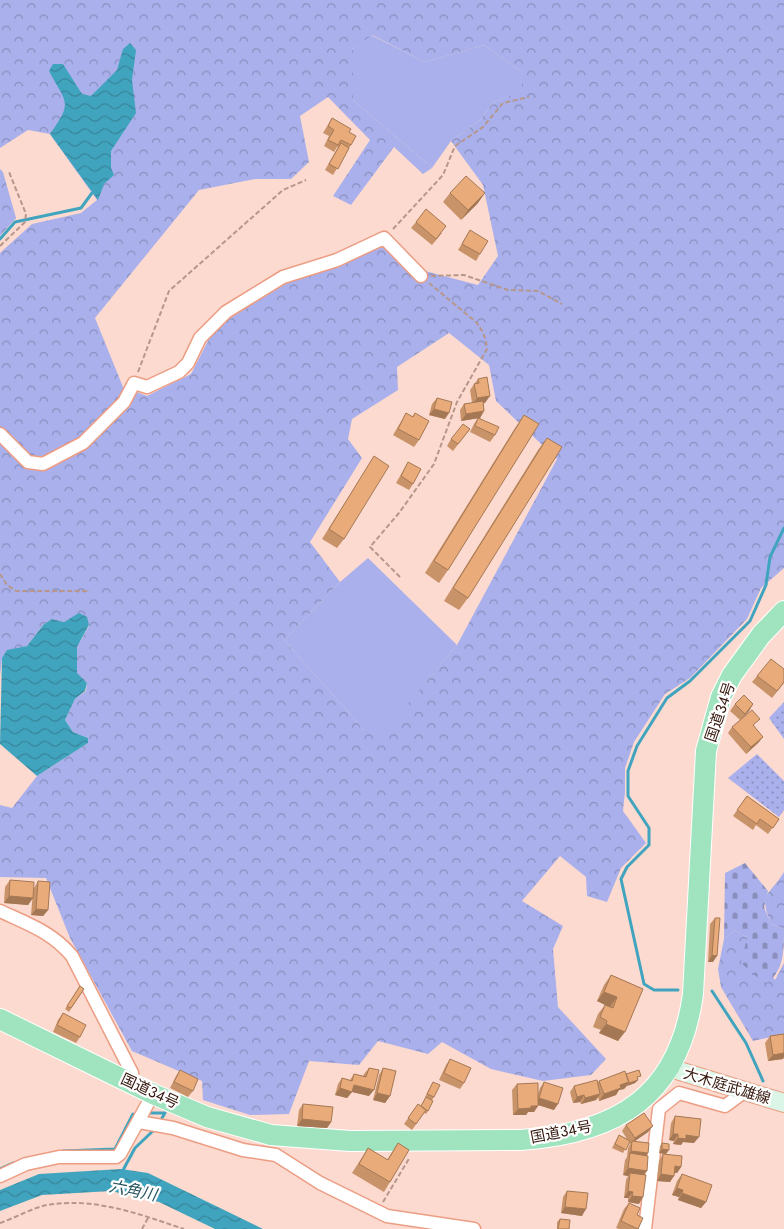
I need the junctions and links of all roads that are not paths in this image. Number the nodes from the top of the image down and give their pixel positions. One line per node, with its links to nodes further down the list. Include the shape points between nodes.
1 (421, 276): 2 (street, via 384,238 337,260 284,277 226,312 200,338 188,363 179,372 147,387 134,383 124,402 83,442 43,464 28,462)
2 (0, 434)
3 (784, 611): 6 (highway, 国道34号, via 761,635 732,675 713,721 706,751 693,994 686,1032)
4 (0, 911): 7 (street, via 50,935 72,956 132,1073)
5 (0, 1018): 7 (highway, 国道34号)
6 (670, 1068): 8 (main road, 大木庭武雄線); 9 (highway, 国道34号, via 656,1087 621,1114 573,1132 521,1140 350,1141 271,1135 207,1117)
7 (133, 1084): 9 (highway, 国道34号)
8 (744, 1092): 10 (main road, 大木庭武雄線); 14 (street, via 725,1106 679,1093 659,1109)
9 (153, 1094): 11 (street)
10 (784, 1103)
11 (139, 1122): 12 (street, via 116,1157 59,1156 26,1164); 13 (street, via 276,1156 320,1183 387,1216)
12 (0, 1176)
13 (474, 1229)
14 (645, 1229)

